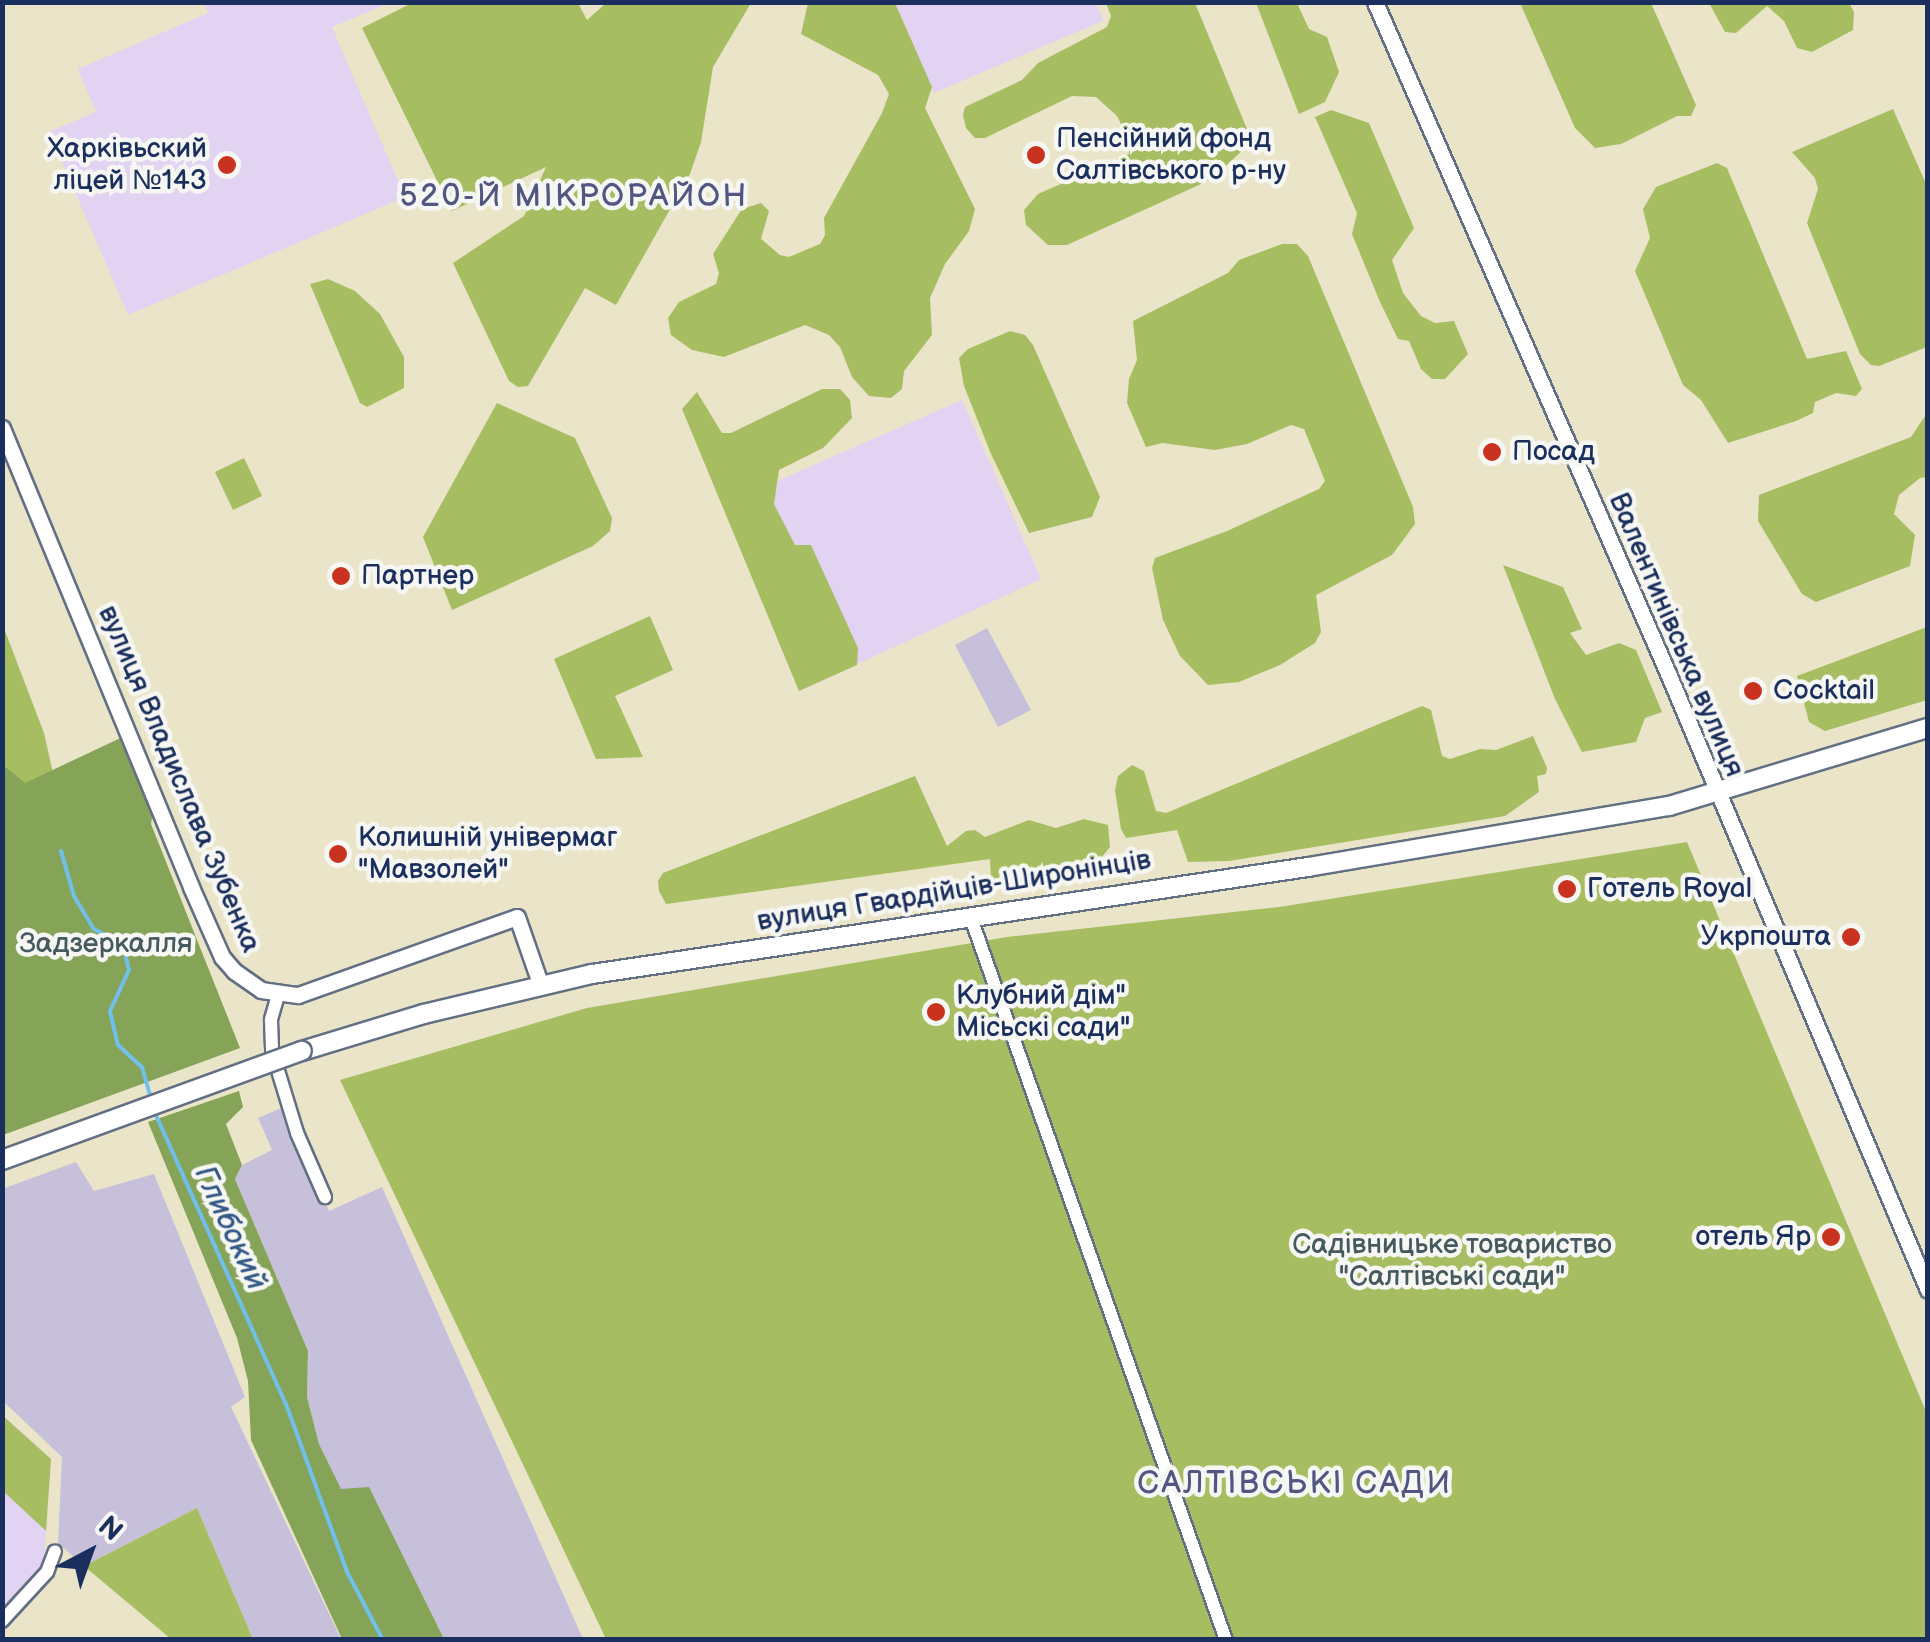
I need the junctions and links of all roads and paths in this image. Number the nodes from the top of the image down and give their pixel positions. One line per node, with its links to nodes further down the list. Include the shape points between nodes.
1 (1375, 2): 4 (street, Валентинівська вулиця)
2 (2, 428): 7 (street, вулиця Владислава Зубенка, via 222,958 246,982)
3 (1928, 728): 4 (main road, вулиця Гвардійців-Широнінців)
4 (1717, 792): 5 (main road, вулиця Гвардійців-Широнінців, via 1586,821); 10 (street, Валентинівська вулиця)
5 (970, 918): 6 (main road, вулиця Гвардійців-Широнінців); 13 (street)
6 (540, 983): 7 (street, via 517,917 310,992); 8 (main road, вулиця Гвардійців-Широнінців, bridge, via 302,1051)
7 (278, 995): 9 (street, via 272,1051)
8 (2, 1160)
9 (326, 1197)
10 (1928, 1290)
11 (55, 1551): 12 (street, via 47,1572)
12 (2, 1622)
13 (1226, 1640)

